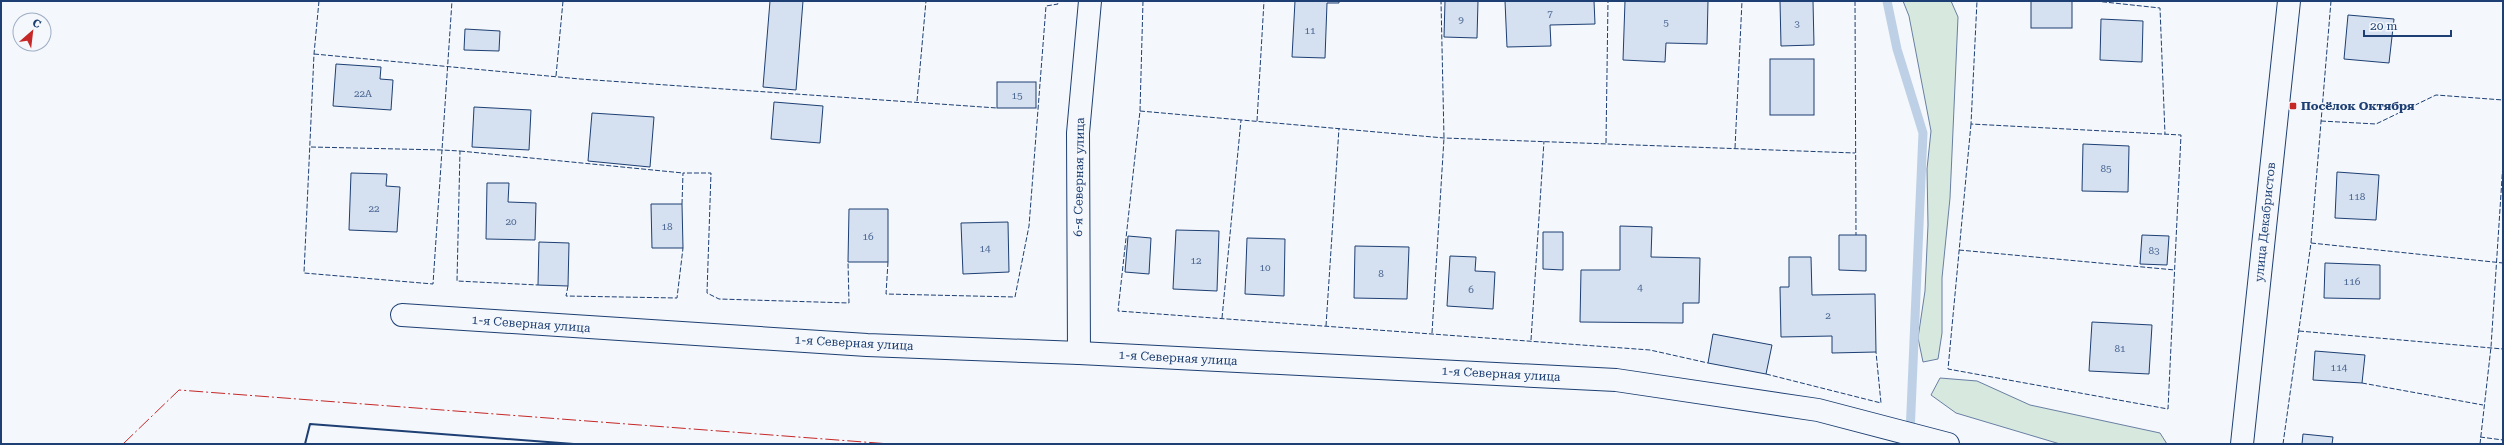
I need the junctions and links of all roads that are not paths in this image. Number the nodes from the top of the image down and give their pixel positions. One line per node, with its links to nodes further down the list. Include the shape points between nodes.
1 (1090, 1): 4 (main road, 6-я Северная улица, via 1078,133)
2 (2289, 1): 6 (main road, улица Декабристов)
3 (402, 315): 4 (main road, 1-я Северная улица, via 866,345)
4 (1079, 353): 5 (main road, 1-я Северная улица, via 1616,380 1818,410)
5 (1948, 444)
6 (2242, 444)

